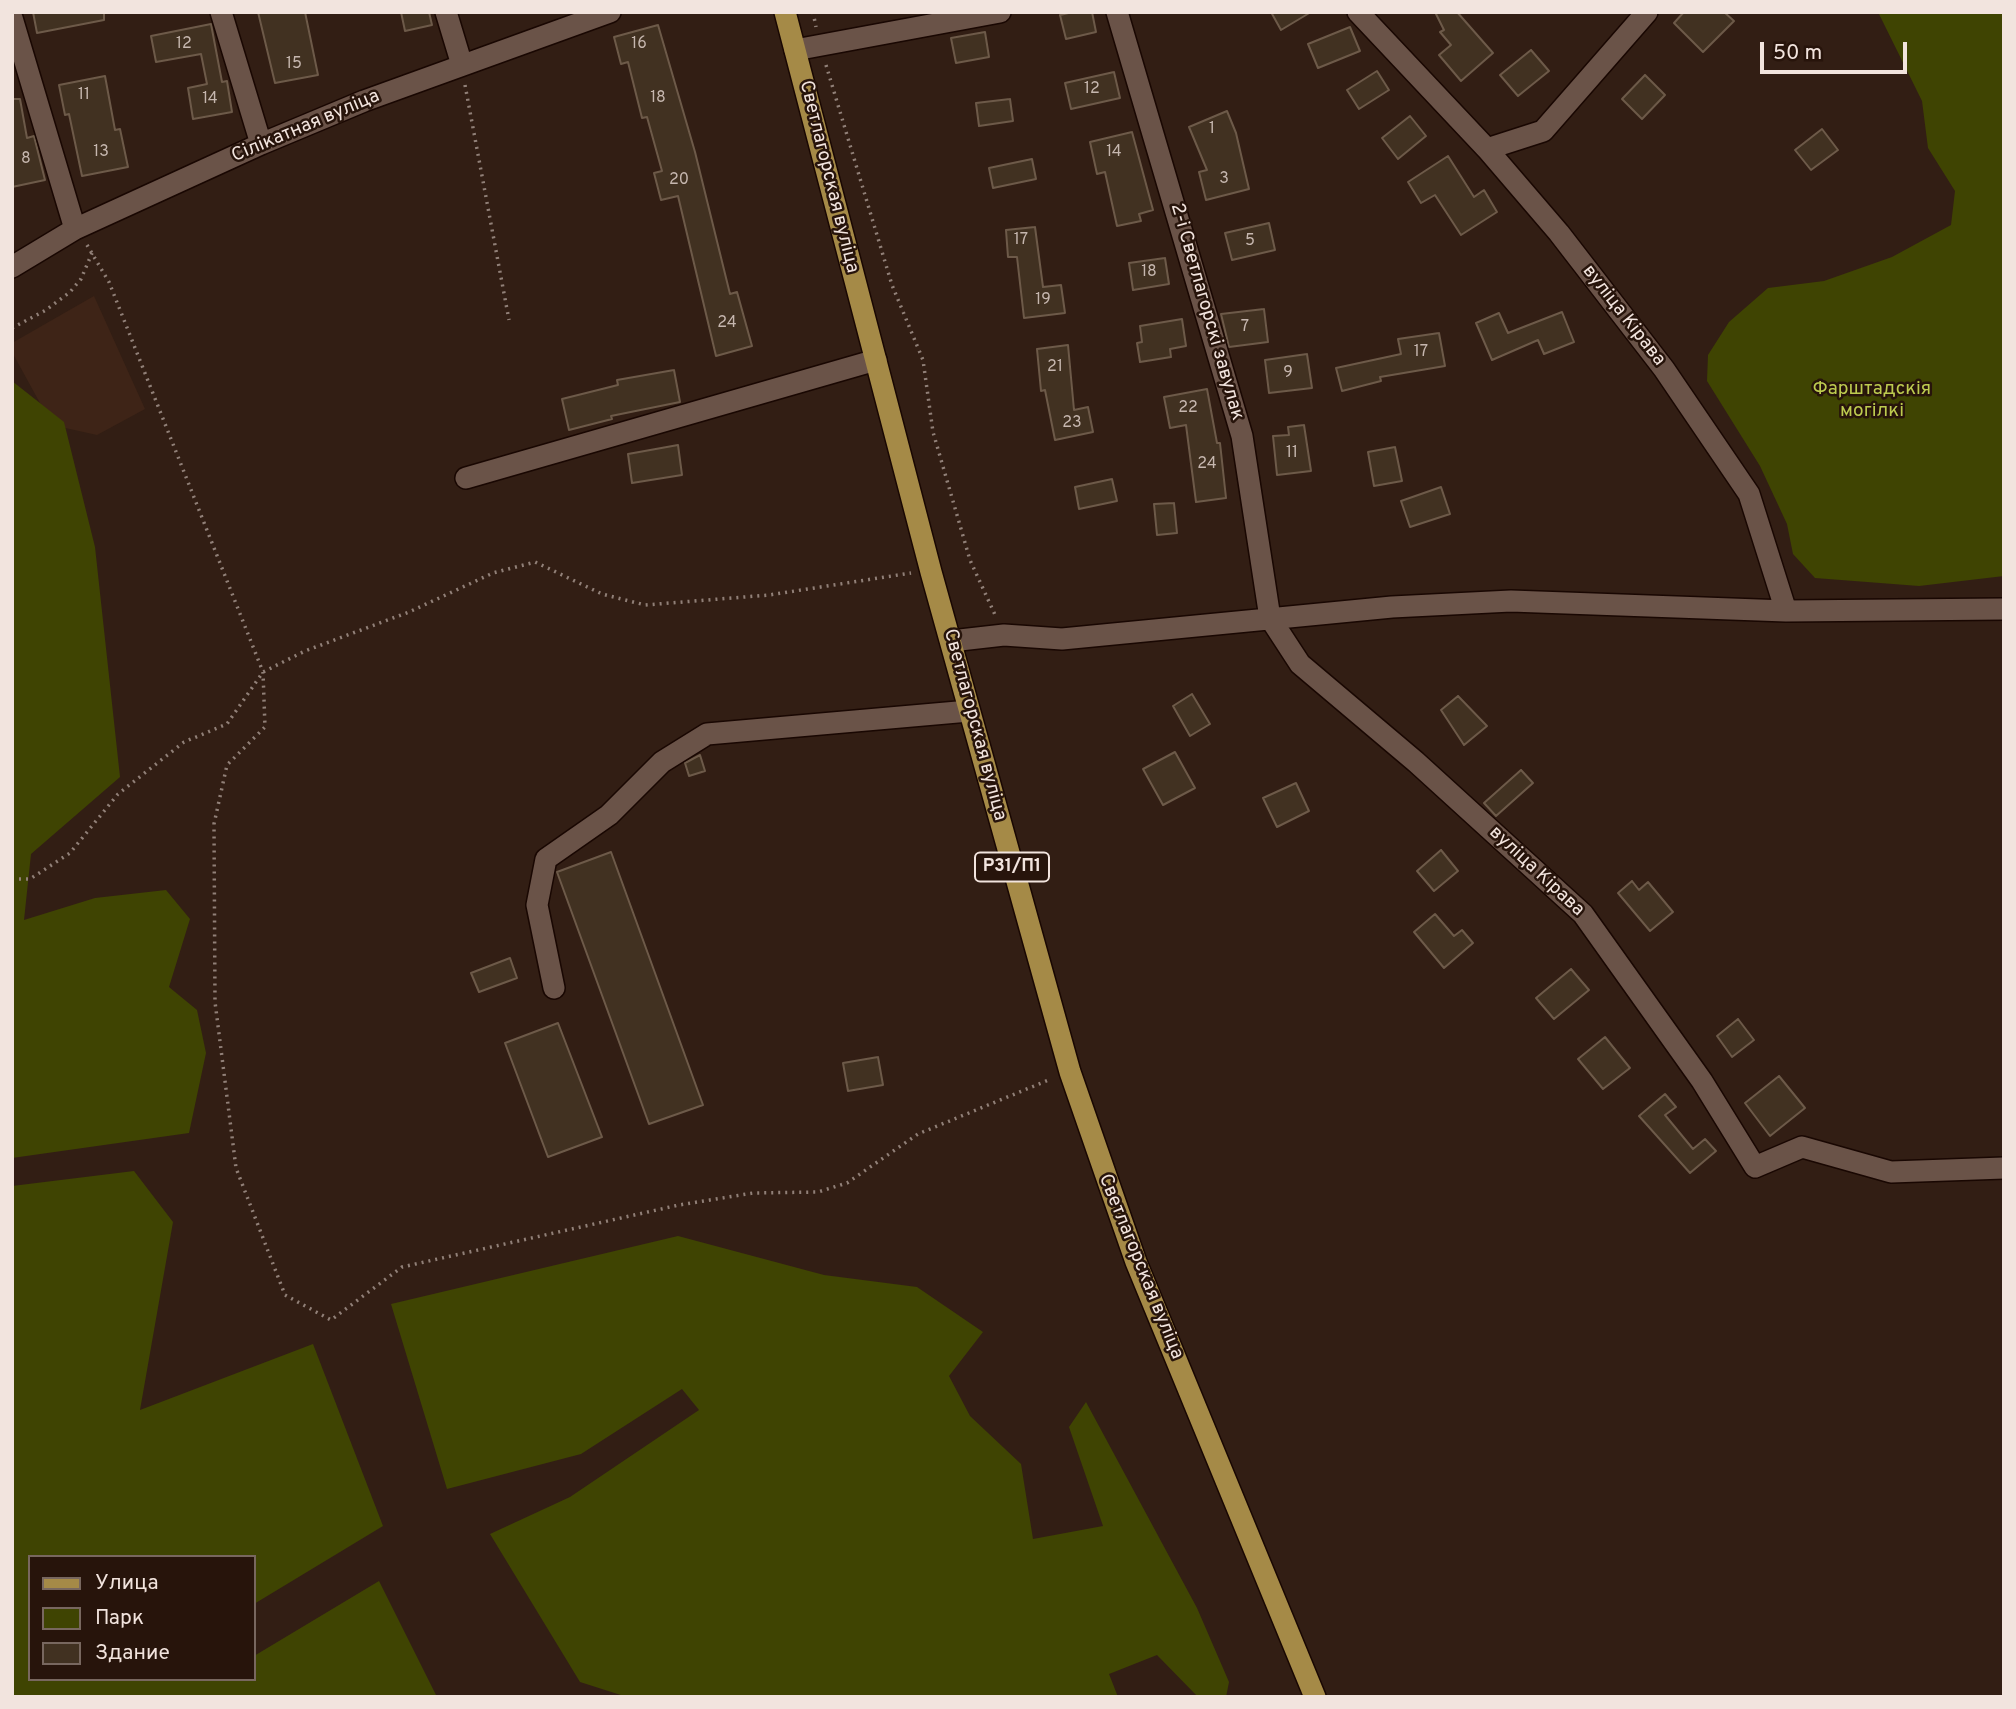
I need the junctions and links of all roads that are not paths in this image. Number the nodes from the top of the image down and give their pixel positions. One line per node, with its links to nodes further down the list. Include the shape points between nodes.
1 (222, 12): 12 (street)
2 (446, 12): 11 (street)
3 (610, 12): 11 (street, Сілікатная вуліца)
4 (785, 12): 10 (main road, Светлагорская вуліца / Р31/П1)
5 (1000, 12): 10 (street)
6 (1117, 12): 20 (street, 2-і Светлагорскі завулак, via 1242,436)
7 (1358, 12): 13 (street, вуліца Кірава)
8 (1647, 12): 13 (street, via 1543,131)
9 (12, 18): 14 (street)
10 (795, 50): 16 (main road, Светлагорская вуліца / Р31/П1)
11 (462, 65): 12 (street, Сілікатная вуліца)
12 (261, 144): 14 (street, Сілікатная вуліца)
13 (1487, 149): 19 (street, вуліца Кірава, via 1664,369 1749,494)
14 (75, 229): 15 (street, Сілікатная вуліца)
15 (12, 267)
16 (876, 360): 17 (street); 21 (main road, Светлагорская вуліца / Р31/П1)
17 (466, 478)
18 (2004, 609): 19 (street)
19 (1786, 611): 20 (street, via 1511,601)
20 (1270, 618): 21 (street, via 1062,639 1004,635); 24 (street, вуліца Кірава, via 1300,664 1583,914 1702,1081 1755,1167 1802,1147 1891,1172)
21 (951, 641): 22 (main road, Светлагорская вуліца / Р31/П1)
22 (970, 710): 23 (street, via 707,734 662,762 609,816 546,859 537,905); 25 (main road, Светлагорская вуліца / Р31/П1, via 1070,1072 1136,1262)
23 (554, 988)
24 (2004, 1168)
25 (1315, 1697)

